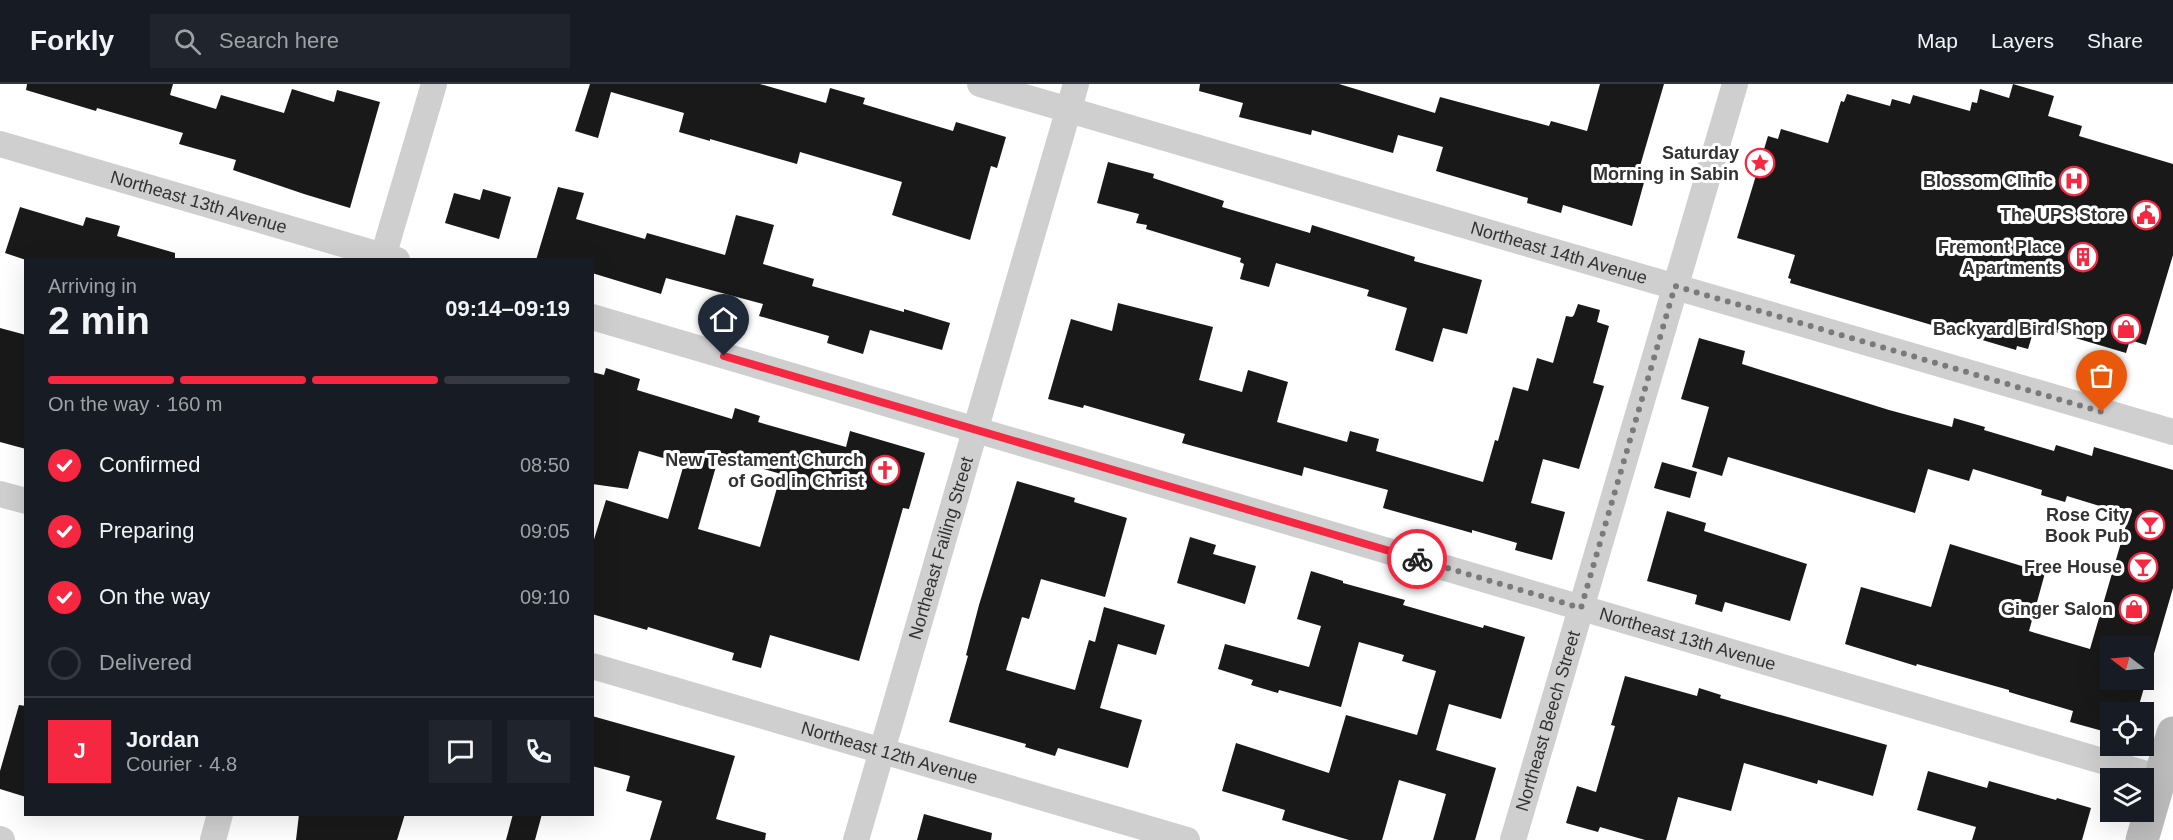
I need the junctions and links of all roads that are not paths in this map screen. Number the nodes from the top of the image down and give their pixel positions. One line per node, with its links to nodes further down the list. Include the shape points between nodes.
1 (434, 84): 7 (street)
2 (980, 84): 5 (street, Northeast 14th Avenue)
3 (1076, 84): 5 (street, Northeast Failing Street)
4 (1735, 84): 8 (street, Northeast Beech Street)
5 (1068, 110): 8 (street, Northeast 14th Avenue); 10 (street, Northeast Failing Street)
6 (0, 144): 7 (street, Northeast 13th Avenue)
7 (388, 258)
8 (1675, 286): 11 (street, Northeast 14th Avenue); 14 (street, Northeast Beech Street)
9 (594, 318): 10 (street, Northeast 13th Avenue)
10 (976, 431): 14 (street, Northeast 13th Avenue); 17 (street, Northeast Failing Street)
11 (2173, 432)
12 (0, 494): 13 (street)
13 (24, 500)
14 (1581, 608): 18 (street, Northeast 13th Avenue); 23 (street, Northeast Beech Street)
15 (594, 667): 17 (street, Northeast 12th Avenue)
16 (2173, 733): 18 (main road)
17 (883, 750): 21 (street, Northeast Failing Street); 22 (street, Northeast 12th Avenue)
18 (2160, 778): 24 (main road)
19 (219, 816): 20 (street)
20 (213, 840)
21 (856, 840)
22 (1187, 840)
23 (1513, 840)
24 (2142, 840)

